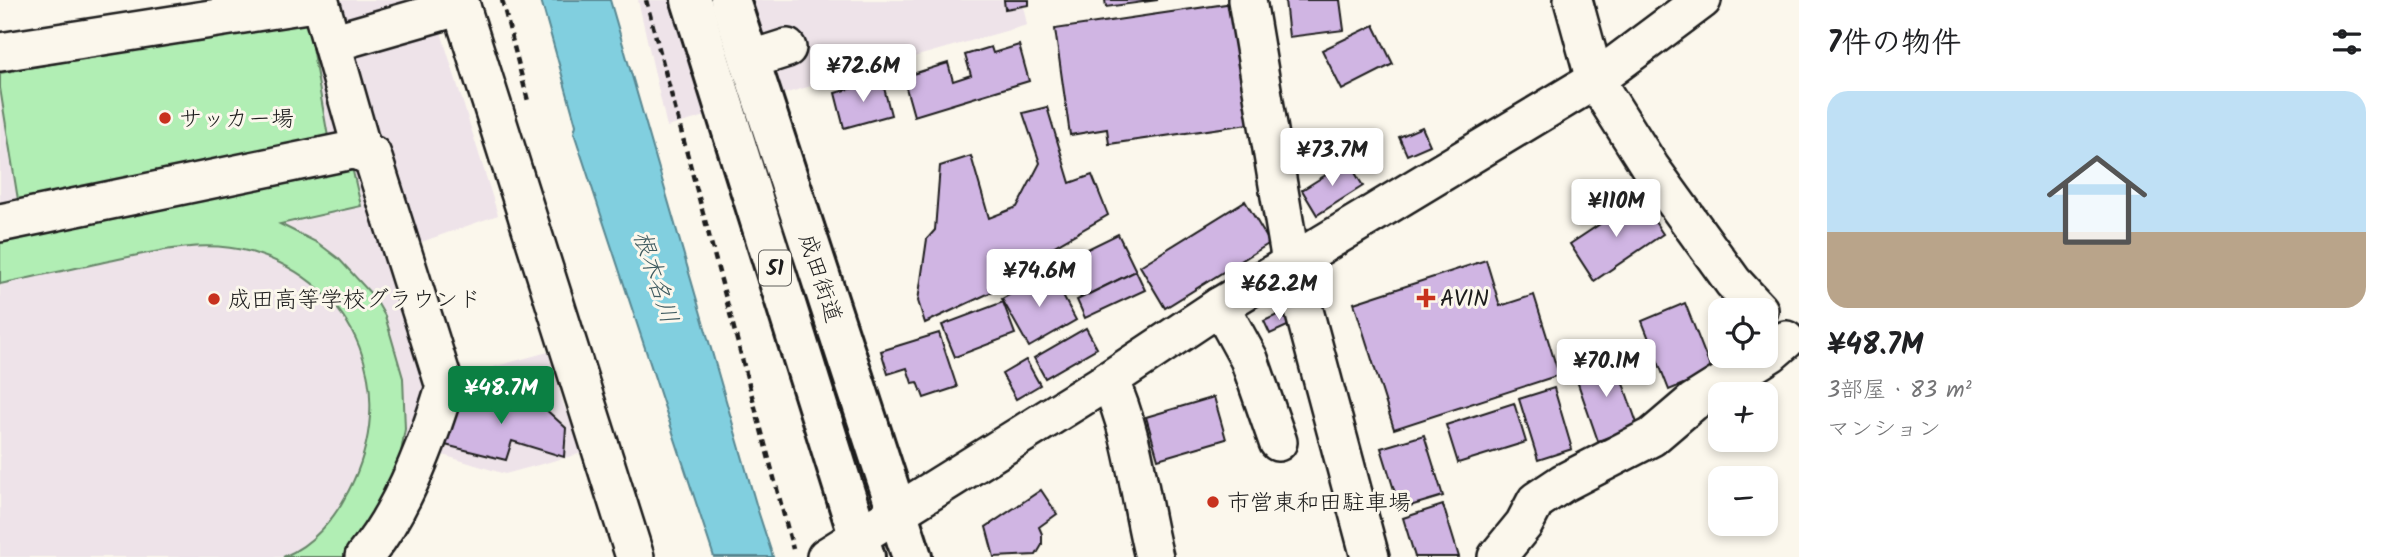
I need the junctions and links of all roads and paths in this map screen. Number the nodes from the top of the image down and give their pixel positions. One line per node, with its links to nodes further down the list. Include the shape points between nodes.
1 (646, 0): 25 (path)
2 (691, 0): 22 (highway, 成田街道 / 51)
3 (730, 0): 11 (highway, 成田街道 / 51)
4 (1247, 0): 15 (street)
5 (1573, 0): 12 (street)
6 (1702, 0): 12 (street)
7 (460, 3): 8 (street); 24 (street)
8 (332, 43): 10 (street, via 320,2); 13 (street)
9 (787, 48): 11 (street)
10 (0, 52)
11 (749, 60): 21 (highway, 成田街道 / 51)
12 (1595, 80): 15 (street); 16 (street, via 1650,167)
13 (363, 153): 14 (street, via 353,150); 23 (street, via 372,155 445,387 411,477 379,540)
14 (0, 223)
15 (1291, 262): 17 (street); 29 (street)
16 (1748, 298)
17 (1220, 306): 19 (street); 20 (street, via 1249,359)
18 (1784, 334): 30 (street, via 1771,353 1693,402 1652,437 1536,501)
19 (1109, 380): 21 (street); 28 (street, via 1129,436)
20 (1278, 442)
21 (898, 512): 22 (street); 27 (highway, 成田街道 / 51)
22 (862, 546): 26 (street)
23 (364, 557)
24 (635, 557)
25 (795, 557)
26 (825, 557)
27 (912, 557)
28 (1154, 557)
29 (1370, 557)
30 (1497, 557)

